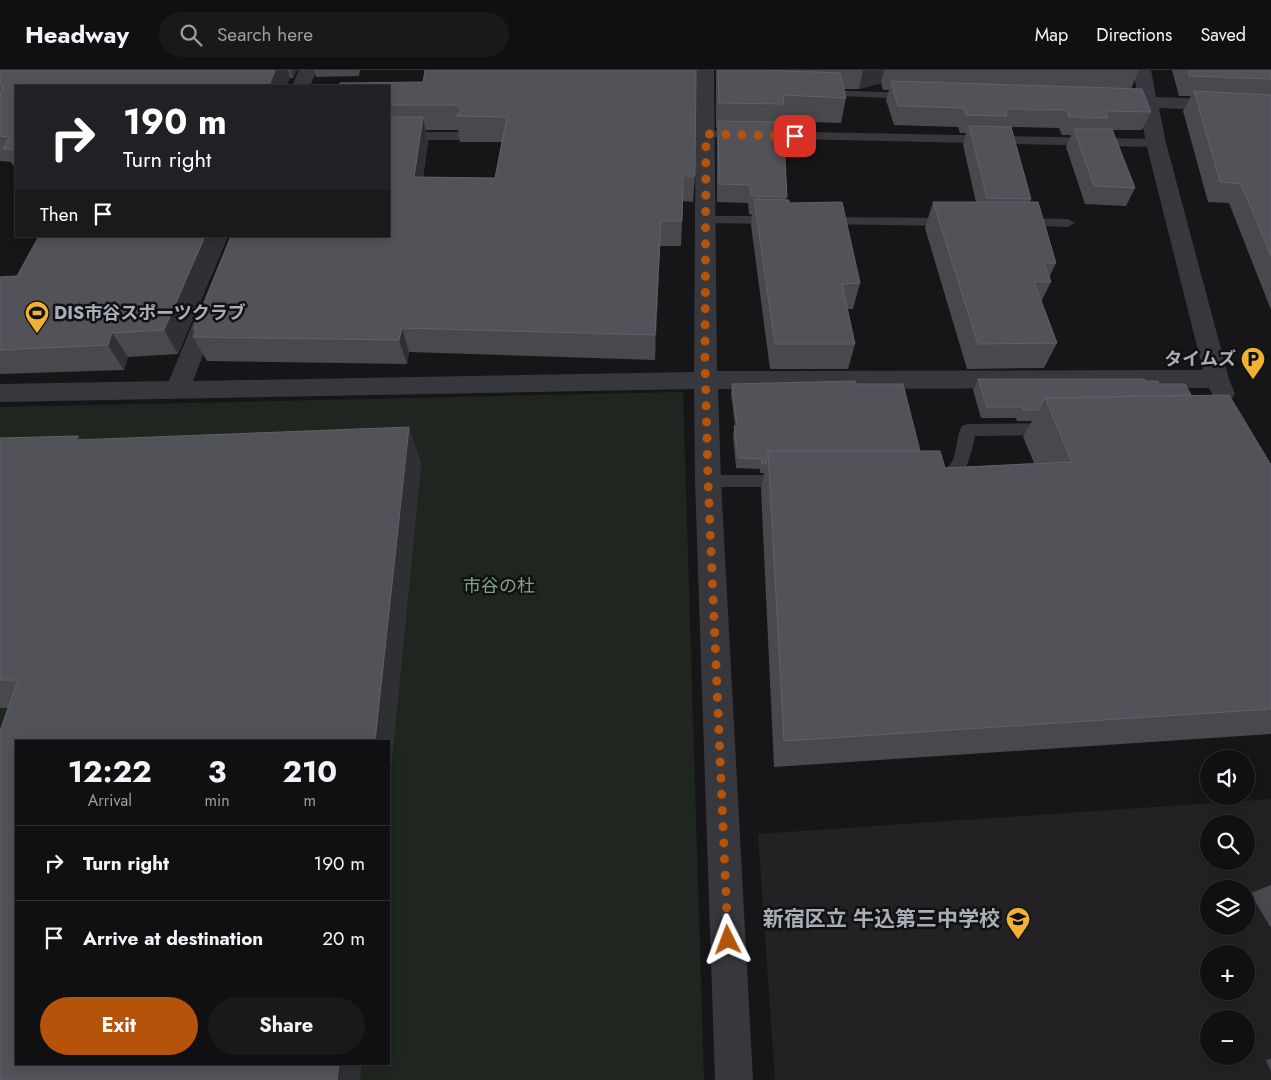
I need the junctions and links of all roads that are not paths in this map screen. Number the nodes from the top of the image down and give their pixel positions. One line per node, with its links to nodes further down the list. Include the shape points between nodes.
1 (308, 70): 4 (street)
2 (705, 70): 9 (street)
3 (1142, 70): 7 (street)
4 (301, 85)
5 (815, 93): 6 (lane)
6 (923, 96)
7 (1143, 102): 8 (street); 12 (street)
8 (1271, 107)
9 (706, 134): 12 (lane); 13 (street)
10 (390, 136): 11 (lane)
11 (459, 136)
12 (1156, 143): 20 (street)
13 (705, 220): 14 (lane); 21 (street)
14 (784, 220)
15 (813, 221): 16 (lane)
16 (960, 222)
17 (1009, 222): 18 (lane)
18 (1068, 223)
19 (218, 290): 22 (street)
20 (1216, 379): 21 (street); 24 (street)
21 (705, 380): 22 (street); 26 (street)
22 (177, 390): 23 (street)
23 (0, 393)
24 (1230, 410)
25 (1068, 428): 28 (lane, via 968,430 960,465 950,478)
26 (708, 481): 27 (lane); 29 (street)
27 (797, 481)
28 (926, 481)
29 (734, 1080)

